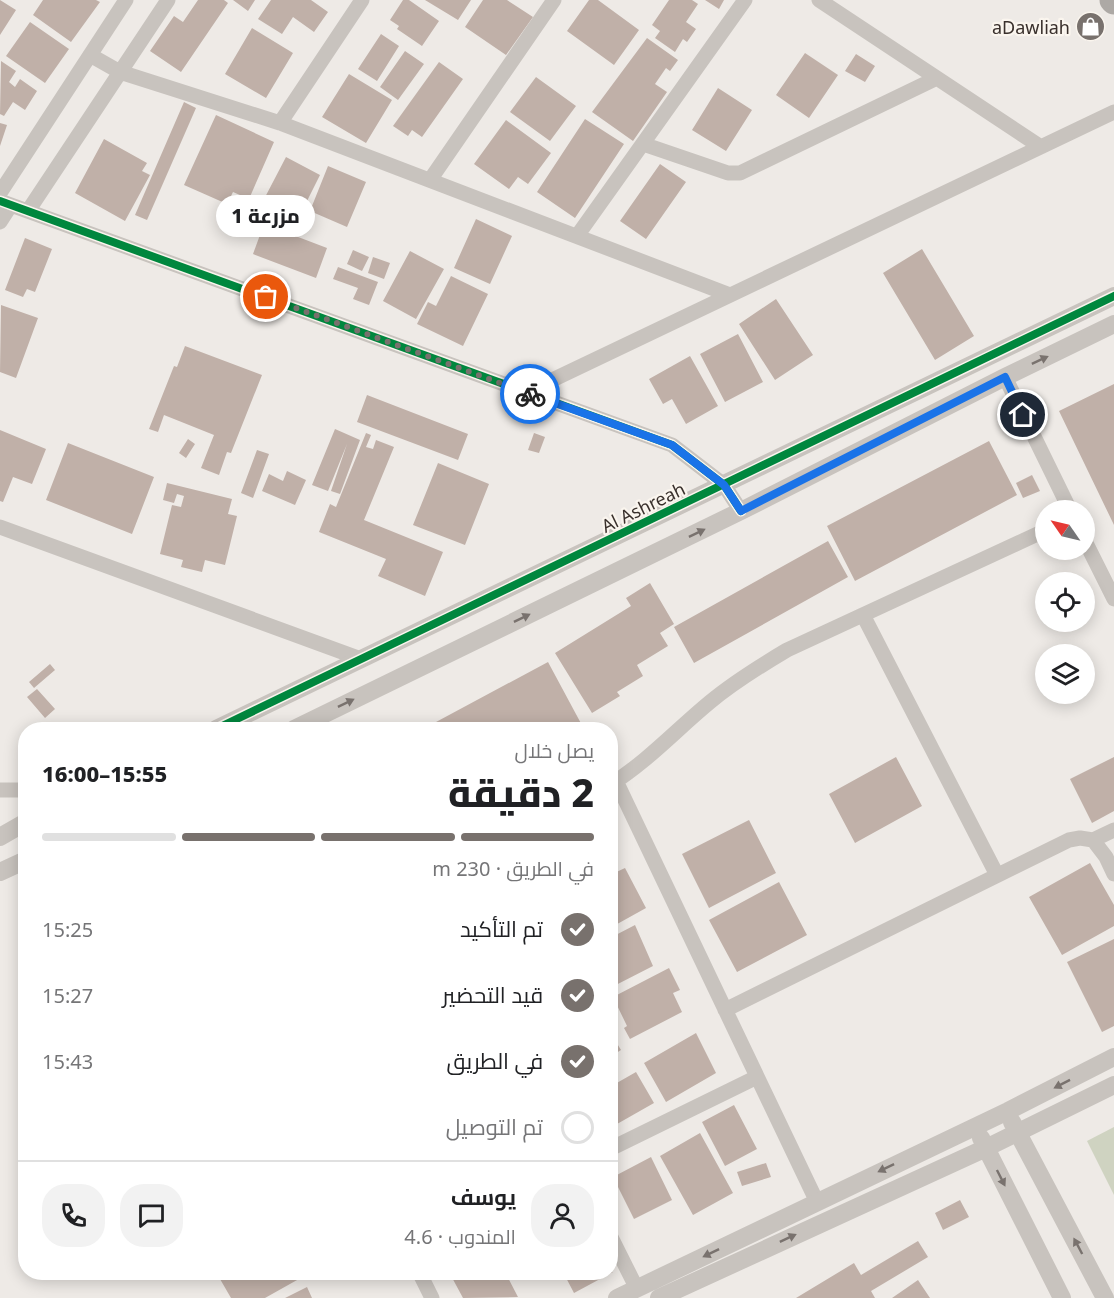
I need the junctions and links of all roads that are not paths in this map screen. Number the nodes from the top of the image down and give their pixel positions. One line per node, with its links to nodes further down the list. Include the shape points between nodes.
1 (126, 0): 7 (street)
2 (168, 0): 8 (street)
3 (362, 0): 11 (street)
4 (554, 0): 14 (street)
5 (745, 0): 12 (street)
6 (819, 0): 9 (street)
7 (90, 55): 8 (street); 15 (street)
8 (120, 72): 11 (street); 17 (street)
9 (937, 78): 12 (street, via 740,172 728,173); 13 (street)
10 (1114, 112): 13 (street)
11 (280, 123): 14 (street)
12 (643, 144): 19 (street)
13 (1041, 147): 20 (street)
14 (430, 180): 19 (street)
15 (0, 193)
16 (6, 203): 17 (street); 18 (street)
17 (28, 211): 24 (street)
18 (0, 222)
19 (577, 236): 20 (street)
20 (730, 295): 24 (street)
21 (1114, 296): 25 (street, Al Ashreah)
22 (1114, 324): 23 (street, one-way to 22)
23 (1005, 377): 26 (street); 27 (street)
24 (526, 392): 25 (street, via 672,445)
25 (724, 485): 27 (street); 33 (street, Al Ashreah)
26 (1065, 500)
27 (741, 511): 35 (street, one-way to 27)
28 (0, 528): 33 (street)
29 (1035, 535): 32 (street)
30 (1094, 560): 31 (street)
31 (1114, 599)
32 (864, 615): 36 (street, via 755,669); 47 (street)
33 (361, 659): 34 (street, Al Ashreah)
34 (230, 722)
35 (308, 722)
36 (618, 780)
37 (0, 790): 38 (street)
38 (18, 790)
39 (618, 793): 48 (street)
40 (18, 827): 42 (street)
41 (1114, 830): 43 (street)
42 (0, 837)
43 (1093, 840): 46 (street); 47 (street, via 1069,840)
44 (18, 864): 45 (street)
45 (0, 872)
46 (1114, 874)
47 (997, 875): 48 (street)
48 (725, 1010): 50 (street)
49 (1114, 1057): 52 (street, one-way to 52)
50 (757, 1077): 55 (street); 57 (street)
51 (1114, 1085): 54 (street)
52 (1008, 1111): 53 (street); 54 (street)
53 (975, 1125): 56 (street); 57 (street, one-way to 57)
54 (1017, 1132): 56 (street); 61 (street, one-way to 54)
55 (618, 1145)
56 (986, 1148): 64 (street, one-way to 56); 65 (street, one-way to 65)
57 (817, 1202): 60 (street, one-way to 60)
58 (618, 1251): 60 (street)
59 (423, 1280): 62 (street)
60 (637, 1289): 63 (street)
61 (1108, 1294)
62 (432, 1298)
63 (617, 1298)
64 (659, 1298)
65 (1062, 1298)

